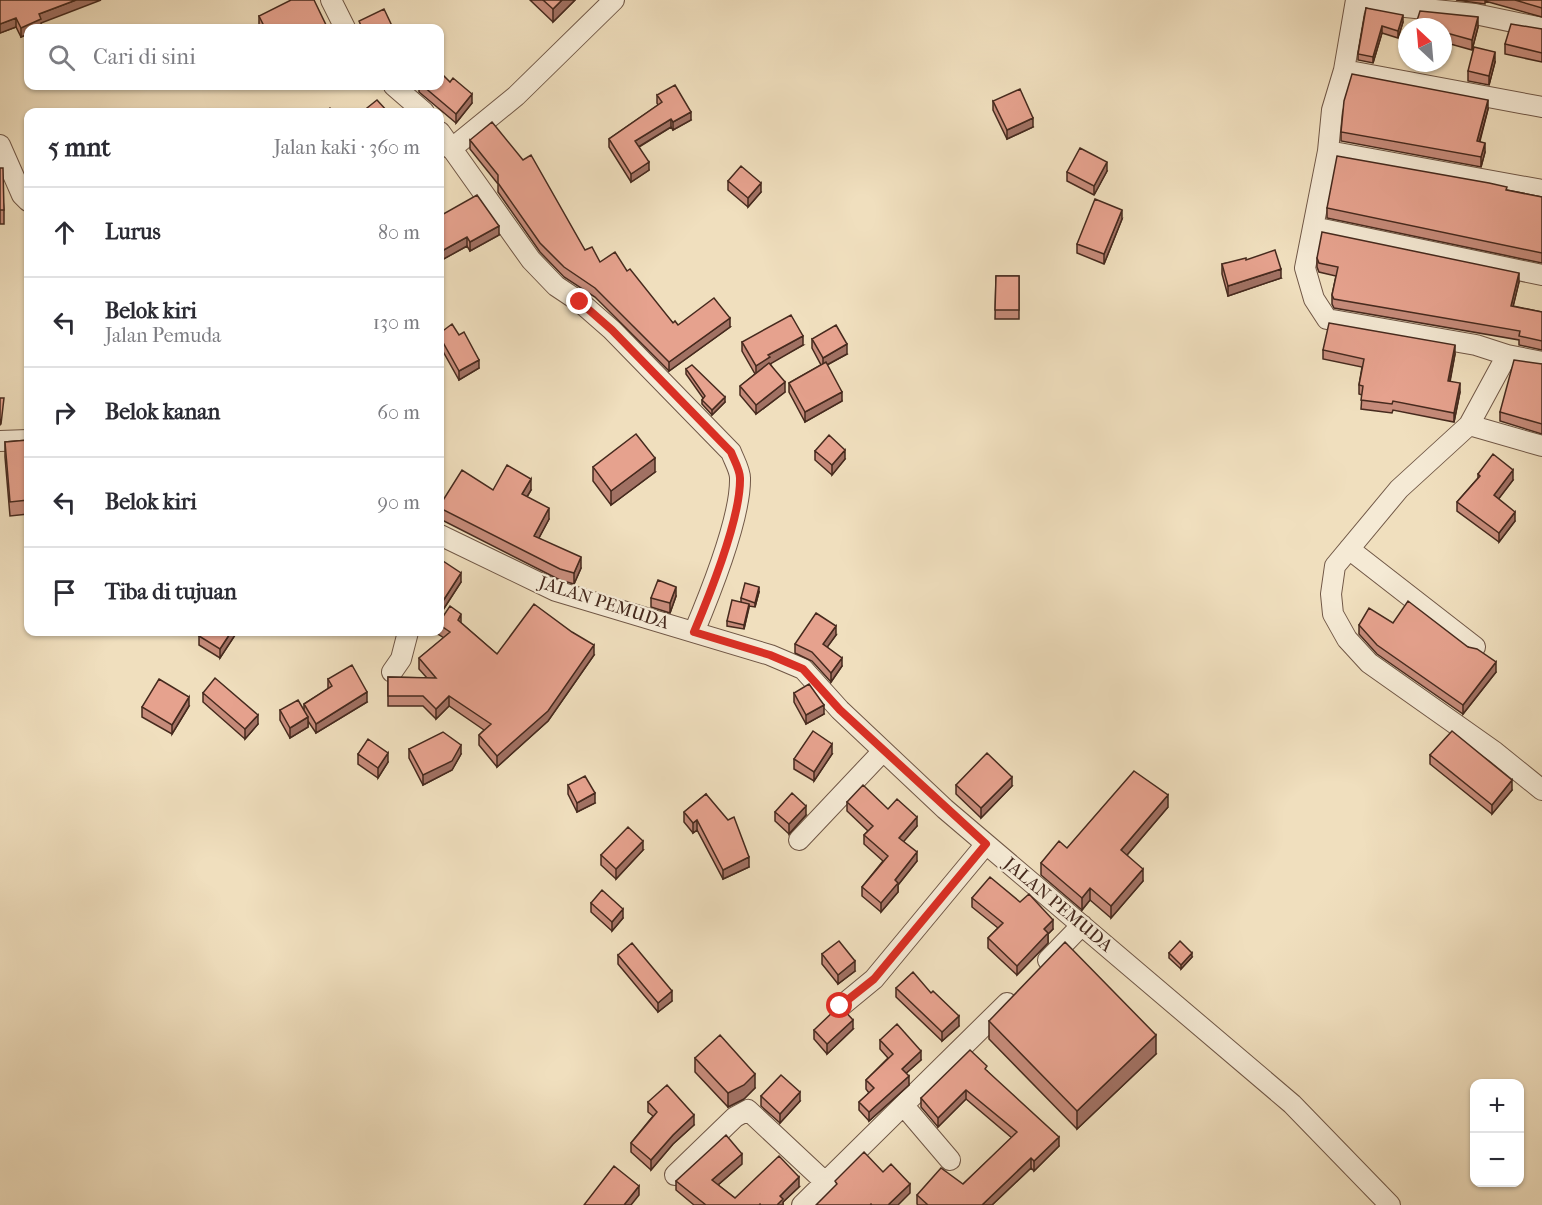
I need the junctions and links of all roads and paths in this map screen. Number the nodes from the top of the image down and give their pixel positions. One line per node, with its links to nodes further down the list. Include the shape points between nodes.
1 (331, 0): 4 (street)
2 (614, 0): 12 (street, via 516,96)
3 (1356, 1): 5 (street, via 1475,14); 6 (street)
4 (343, 24)
5 (1542, 28)
6 (1344, 70): 9 (street); 13 (street, via 1332,110)
7 (399, 90): 8 (street)
8 (419, 108)
9 (1542, 108)
10 (444, 138): 12 (street)
11 (0, 145): 15 (street)
12 (451, 149): 26 (street, via 531,260 556,286 612,330 731,452 740,475 739,499 711,593)
13 (1328, 151): 14 (street); 16 (street)
14 (1542, 190)
15 (24, 197)
16 (1313, 227): 17 (street); 18 (street, via 1305,268 1314,299 1327,319 1476,345)
17 (1542, 275)
18 (1507, 355): 19 (street); 20 (street)
19 (1542, 362)
20 (1469, 425): 23 (street); 25 (street, via 1399,489)
21 (24, 440): 22 (street)
22 (0, 441)
23 (1542, 446)
24 (444, 536): 26 (street, JALAN PEMUDA, via 556,591)
25 (1349, 549): 28 (street); 31 (street, via 1335,566 1331,594 1333,614 1347,639 1369,663 1485,744)
26 (694, 632): 30 (street, JALAN PEMUDA, via 803,669)
27 (407, 636): 29 (street, via 401,659)
28 (1475, 647)
29 (392, 672)
30 (883, 751): 32 (street); 33 (street, JALAN PEMUDA)
31 (1542, 790)
32 (799, 840)
33 (986, 844): 34 (street, JALAN PEMUDA); 35 (street, via 874,979)
34 (1082, 925): 36 (street); 41 (street, JALAN PEMUDA, via 1292,1104)
35 (840, 1006)
36 (904, 1106): 37 (street); 39 (street)
37 (950, 1160)
38 (675, 1174): 39 (street, via 735,1117 748,1110)
39 (825, 1182): 40 (street)
40 (802, 1205)
41 (1390, 1205)

